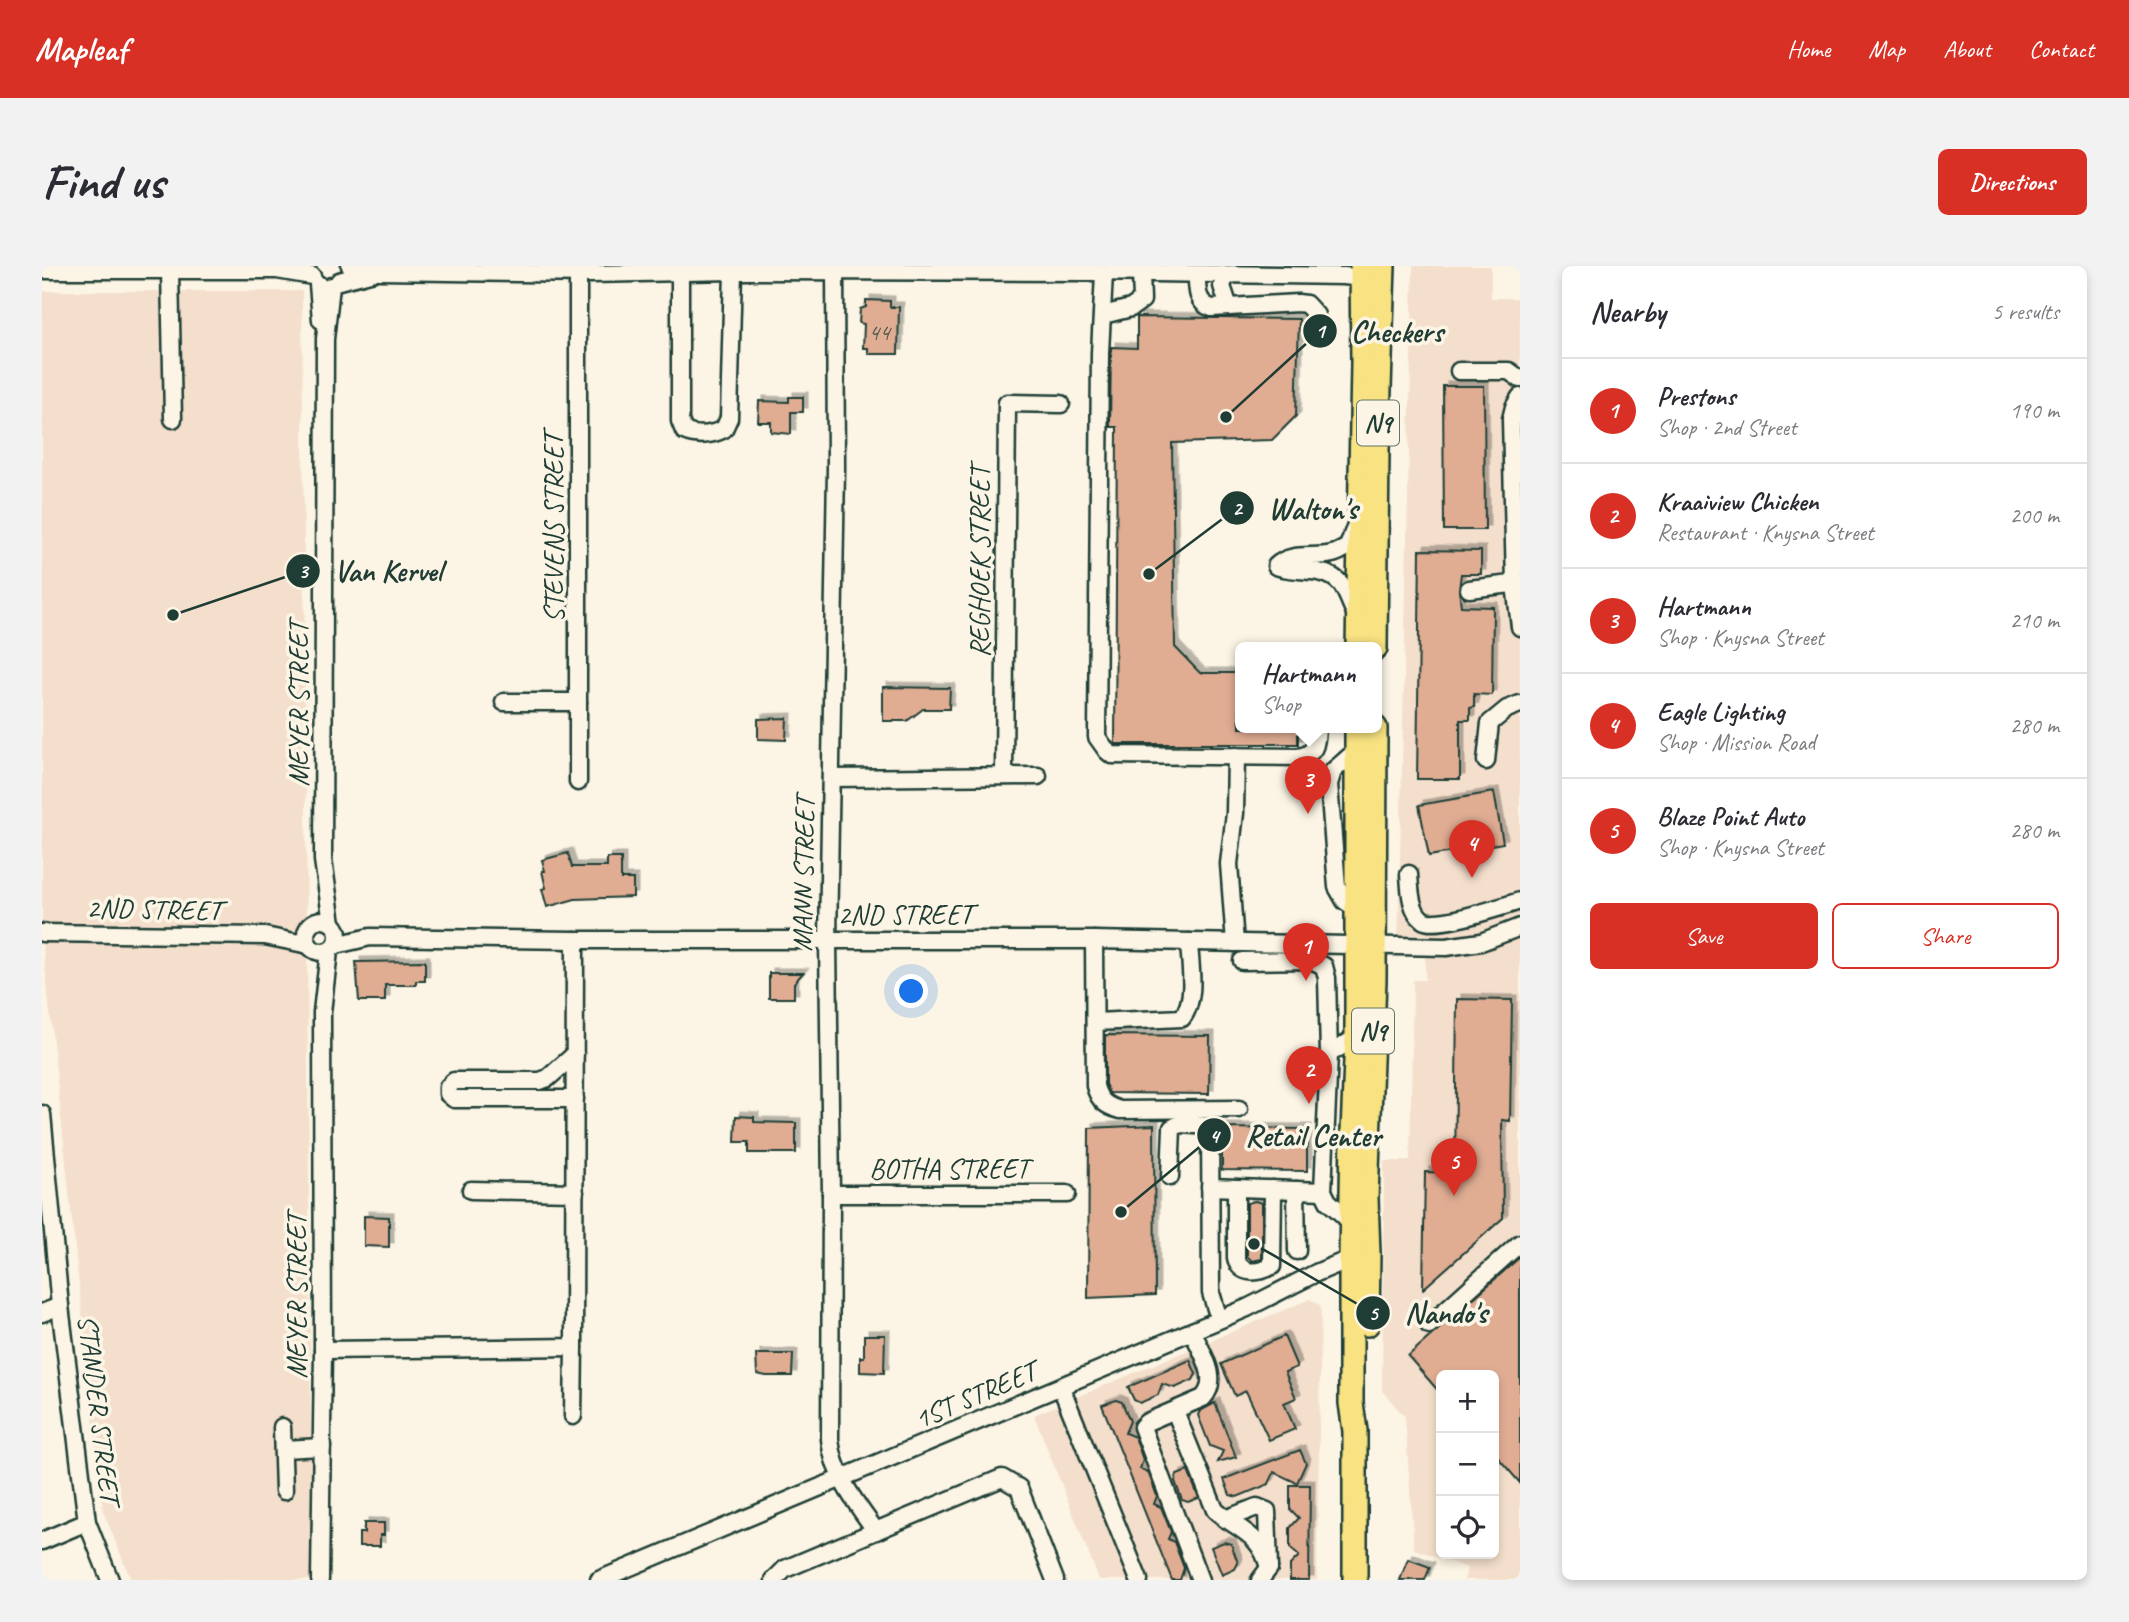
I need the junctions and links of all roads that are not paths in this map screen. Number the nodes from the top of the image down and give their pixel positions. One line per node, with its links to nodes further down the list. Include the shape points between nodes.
1 (350, 266): 8 (street)
2 (70, 268): 5 (street); 6 (street)
3 (283, 268): 6 (street); 16 (street)
4 (835, 269): 7 (street); 11 (street); 42 (street, MANN STREET)
5 (42, 270)
6 (170, 270): 24 (street)
7 (1095, 270): 13 (street); 18 (street)
8 (380, 271): 9 (street); 16 (street)
9 (587, 271): 10 (street); 33 (street, STEVENS STREET)
10 (680, 271): 11 (street); 11 (street, via 680,421 684,431 704,435 724,429 729,418)
11 (733, 271)
12 (1373, 272): 15 (street); 25 (highway, N9, via 1363,363); 31 (highway, N9)
13 (1141, 273): 14 (street); 18 (street, via 1142,300 1131,308)
14 (1197, 274): 15 (street); 17 (street, via 1202,304)
15 (1233, 275): 17 (street, via 1225,278 1222,286)
16 (326, 277): 51 (street, MEYER STREET)
17 (1228, 307): 19 (street, via 1298,303 1306,304)
18 (1103, 315): 38 (street, via 1097,737 1112,755)
19 (1316, 315)
20 (1516, 370): 21 (street)
21 (1459, 371)
22 (1520, 397): 26 (street, via 1511,419)
23 (1061, 404): 40 (street, REGHOEK STREET, via 1007,403)
24 (173, 419)
25 (1360, 514): 28 (highway, N9); 28 (street, via 1348,547 1332,554 1283,559 1276,566 1334,577)
26 (1517, 583): 27 (street); 29 (street)
27 (1469, 589)
28 (1358, 620): 30 (highway, N9)
29 (1520, 626)
30 (1358, 642)
31 (1375, 642)
32 (504, 702): 33 (street)
33 (578, 702): 43 (street, STEVENS STREET)
34 (1520, 704): 39 (street, via 1490,723)
35 (1317, 733): 38 (street, via 1316,747 1306,755)
36 (1375, 733): 57 (highway, N9)
37 (1357, 739): 44 (street, via 1330,777); 45 (highway, N9)
38 (1236, 756): 56 (street, via 1229,864)
39 (1486, 761)
40 (1004, 775): 41 (street); 42 (street)
41 (1038, 776)
42 (831, 778): 53 (street, MANN STREET)
43 (578, 782)
44 (1331, 831): 45 (street); 48 (street, via 1337,887)
45 (1357, 833): 48 (highway, N9)
46 (1409, 874): 47 (street, via 1411,899 1428,923)
47 (1520, 901)
48 (1357, 909): 57 (highway, N9)
49 (1520, 927): 57 (street, 2ND STREET, via 1464,946)
50 (42, 933): 51 (street, 2ND STREET)
51 (322, 936): 52 (street, 2ND STREET); 86 (street, MEYER STREET)
52 (575, 940): 53 (street, 2ND STREET); 61 (street)
53 (828, 940): 54 (street, 2ND STREET); 74 (street, MANN STREET)
54 (1094, 940): 55 (street, 2ND STREET); 59 (street)
55 (1189, 942): 56 (street, 2ND STREET); 59 (street, via 1191,988 1182,1018)
56 (1235, 943): 57 (street, 2ND STREET)
57 (1365, 946): 60 (highway, N9); 79 (highway, N9, via 1371,1115)
58 (1242, 961): 62 (street, via 1311,960 1324,966)
59 (1095, 1022): 64 (street, via 1095,1086 1098,1098 1109,1107)
60 (1357, 1037): 62 (street); 76 (highway, N9)
61 (575, 1054): 63 (street); 63 (street, via 543,1080 454,1081 448,1094 454,1099)
62 (1328, 1054): 72 (street)
63 (575, 1099): 73 (street)
64 (1239, 1109)
65 (42, 1114): 80 (street, STANDER STREET)
66 (1170, 1177): 67 (street, via 1172,1128 1207,1124)
67 (1210, 1187): 68 (street); 82 (street, via 1211,1293)
68 (1236, 1188): 69 (street); 69 (street, via 1236,1258 1244,1271 1272,1266)
69 (1273, 1189): 71 (street)
70 (471, 1190): 73 (street)
71 (1296, 1190): 72 (street); 78 (street)
72 (1323, 1191): 76 (street)
73 (575, 1192): 85 (street)
74 (831, 1194): 75 (street, BOTHA STREET); 93 (street, MANN STREET, via 830,1439)
75 (1067, 1194)
76 (1352, 1223): 79 (highway, N9)
77 (1520, 1243): 83 (street)
78 (1297, 1251)
79 (1360, 1255): 82 (street, 1ST STREET); 107 (highway, N9, via 1351,1403)
80 (60, 1306): 81 (street); 96 (street, STANDER STREET)
81 (42, 1313)
82 (1219, 1319): 84 (street, 1ST STREET)
83 (1429, 1325)
84 (1192, 1331): 87 (street, 1ST STREET); 88 (street, via 1211,1386 1203,1398)
85 (575, 1347): 86 (street); 89 (street)
86 (323, 1350): 91 (street, MEYER STREET)
87 (1061, 1387): 93 (street, 1ST STREET); 105 (street)
88 (1175, 1410): 95 (street, via 1210,1500); 106 (street, via 1147,1422 1142,1432)
89 (573, 1416)
90 (282, 1427): 92 (street)
91 (322, 1447): 92 (street); 101 (street, MEYER STREET)
92 (283, 1449): 94 (street)
93 (842, 1480): 97 (street, MANN STREET); 102 (street, 1ST STREET)
94 (284, 1490)
95 (1225, 1518): 99 (street, via 1246,1530 1266,1555); 99 (street, via 1257,1507 1267,1511)
96 (87, 1522): 98 (street); 100 (street, STANDER STREET)
97 (876, 1531): 103 (street, via 785,1569); 104 (street, via 1002,1478 1019,1488)
98 (42, 1541)
99 (1265, 1574)
100 (110, 1580)
101 (320, 1580)
102 (599, 1580)
103 (774, 1580)
104 (1055, 1580)
105 (1139, 1580)
106 (1200, 1580)
107 (1355, 1580)

